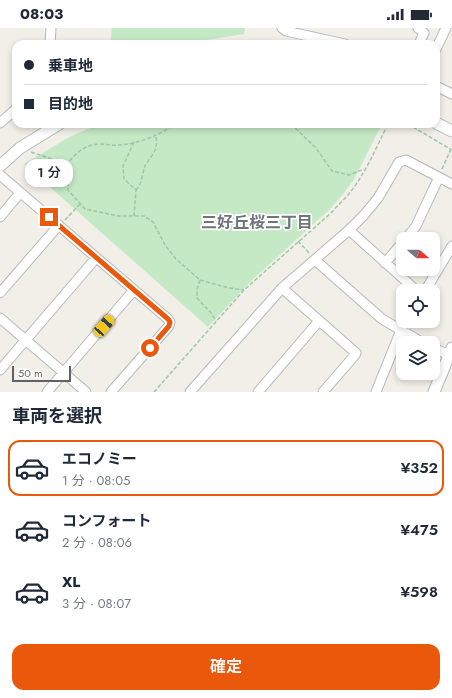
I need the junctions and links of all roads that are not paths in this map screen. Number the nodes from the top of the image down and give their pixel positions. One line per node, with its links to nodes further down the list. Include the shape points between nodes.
1 (50, 28): 5 (street)
2 (282, 28): 6 (street)
3 (418, 28): 7 (street, via 424,33)
4 (446, 28): 8 (street)
5 (50, 40)
6 (327, 40)
7 (420, 40)
8 (440, 41)
9 (440, 88): 10 (street)
10 (452, 94)
11 (12, 112): 12 (street)
12 (0, 123)
13 (440, 125): 15 (street)
14 (52, 128): 16 (street, via 20,148)
15 (452, 131)
16 (0, 166)
17 (0, 175): 20 (street)
18 (439, 177): 19 (street); 23 (street, via 406,160 399,162 378,198); 24 (street)
19 (452, 184)
20 (20, 193): 21 (street); 22 (street)
21 (0, 217)
22 (59, 226): 27 (street); 34 (street)
23 (349, 230): 28 (street); 29 (street)
24 (411, 232)
25 (452, 246): 31 (street)
26 (396, 250): 29 (street)
27 (96, 258): 33 (street); 39 (street)
28 (315, 260): 32 (street); 37 (street, via 377,314)
29 (385, 263): 30 (street)
30 (409, 284)
31 (429, 284)
32 (282, 288): 36 (street); 47 (street)
33 (134, 291): 43 (street); 46 (street, via 170,322)
34 (0, 293)
35 (0, 318): 39 (street)
36 (319, 321): 48 (street); 49 (street, via 356,353)
37 (401, 330): 38 (street); 50 (street)
38 (411, 336)
39 (26, 340): 42 (street); 43 (street)
40 (440, 350): 41 (street)
41 (451, 353): 51 (street)
42 (0, 370)
43 (64, 372): 44 (street); 45 (street)
44 (47, 392)
45 (86, 392)
46 (111, 392)
47 (190, 392)
48 (258, 392)
49 (323, 392)
50 (376, 392)
51 (434, 392)

